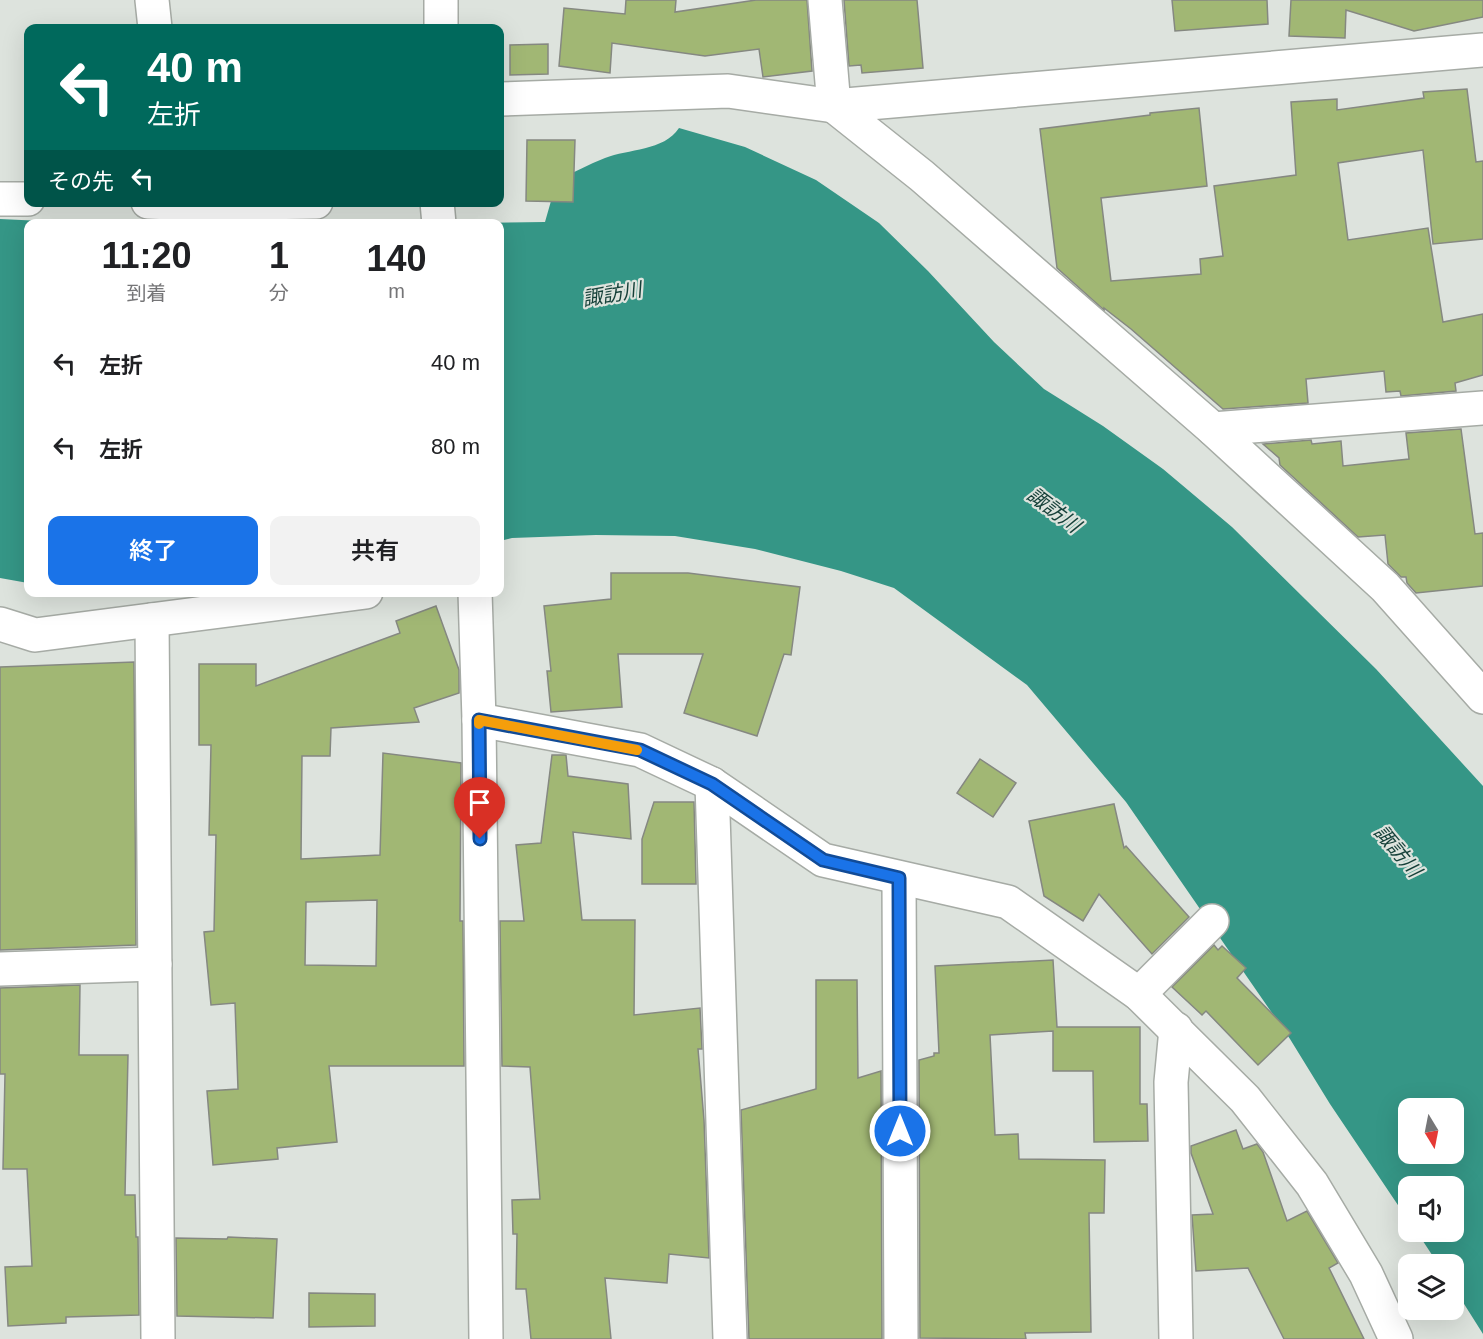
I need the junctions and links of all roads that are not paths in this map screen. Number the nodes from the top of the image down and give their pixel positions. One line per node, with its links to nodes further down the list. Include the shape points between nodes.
1 (152, 0): 4 (street)
2 (441, 0): 5 (street)
3 (825, 0): 8 (street)
4 (155, 24)
5 (441, 24)
6 (1483, 50): 8 (street)
7 (504, 99): 8 (street, via 728,91)
8 (834, 106): 12 (street, via 922,176)
9 (0, 198): 10 (street)
10 (24, 199)
11 (1483, 408): 12 (street)
12 (1214, 429): 17 (street, via 1385,587)
13 (328, 597): 15 (street)
14 (475, 597): 18 (street)
15 (152, 620): 16 (street, via 35,635); 22 (street)
16 (0, 624)
17 (1483, 697)
18 (479, 720): 19 (street, via 640,750); 27 (street)
19 (712, 784): 20 (street, via 823,860); 28 (street)
20 (899, 878): 24 (street, via 1008,902); 29 (street)
21 (1212, 921): 24 (street)
22 (155, 964): 23 (street); 26 (street)
23 (0, 969)
24 (1139, 994): 25 (street)
25 (1176, 1029): 30 (street, via 1171,1082); 31 (street, via 1245,1099 1312,1184 1366,1274)
26 (158, 1339)
27 (486, 1339)
28 (730, 1339)
29 (901, 1339)
30 (1176, 1339)
31 (1396, 1339)

